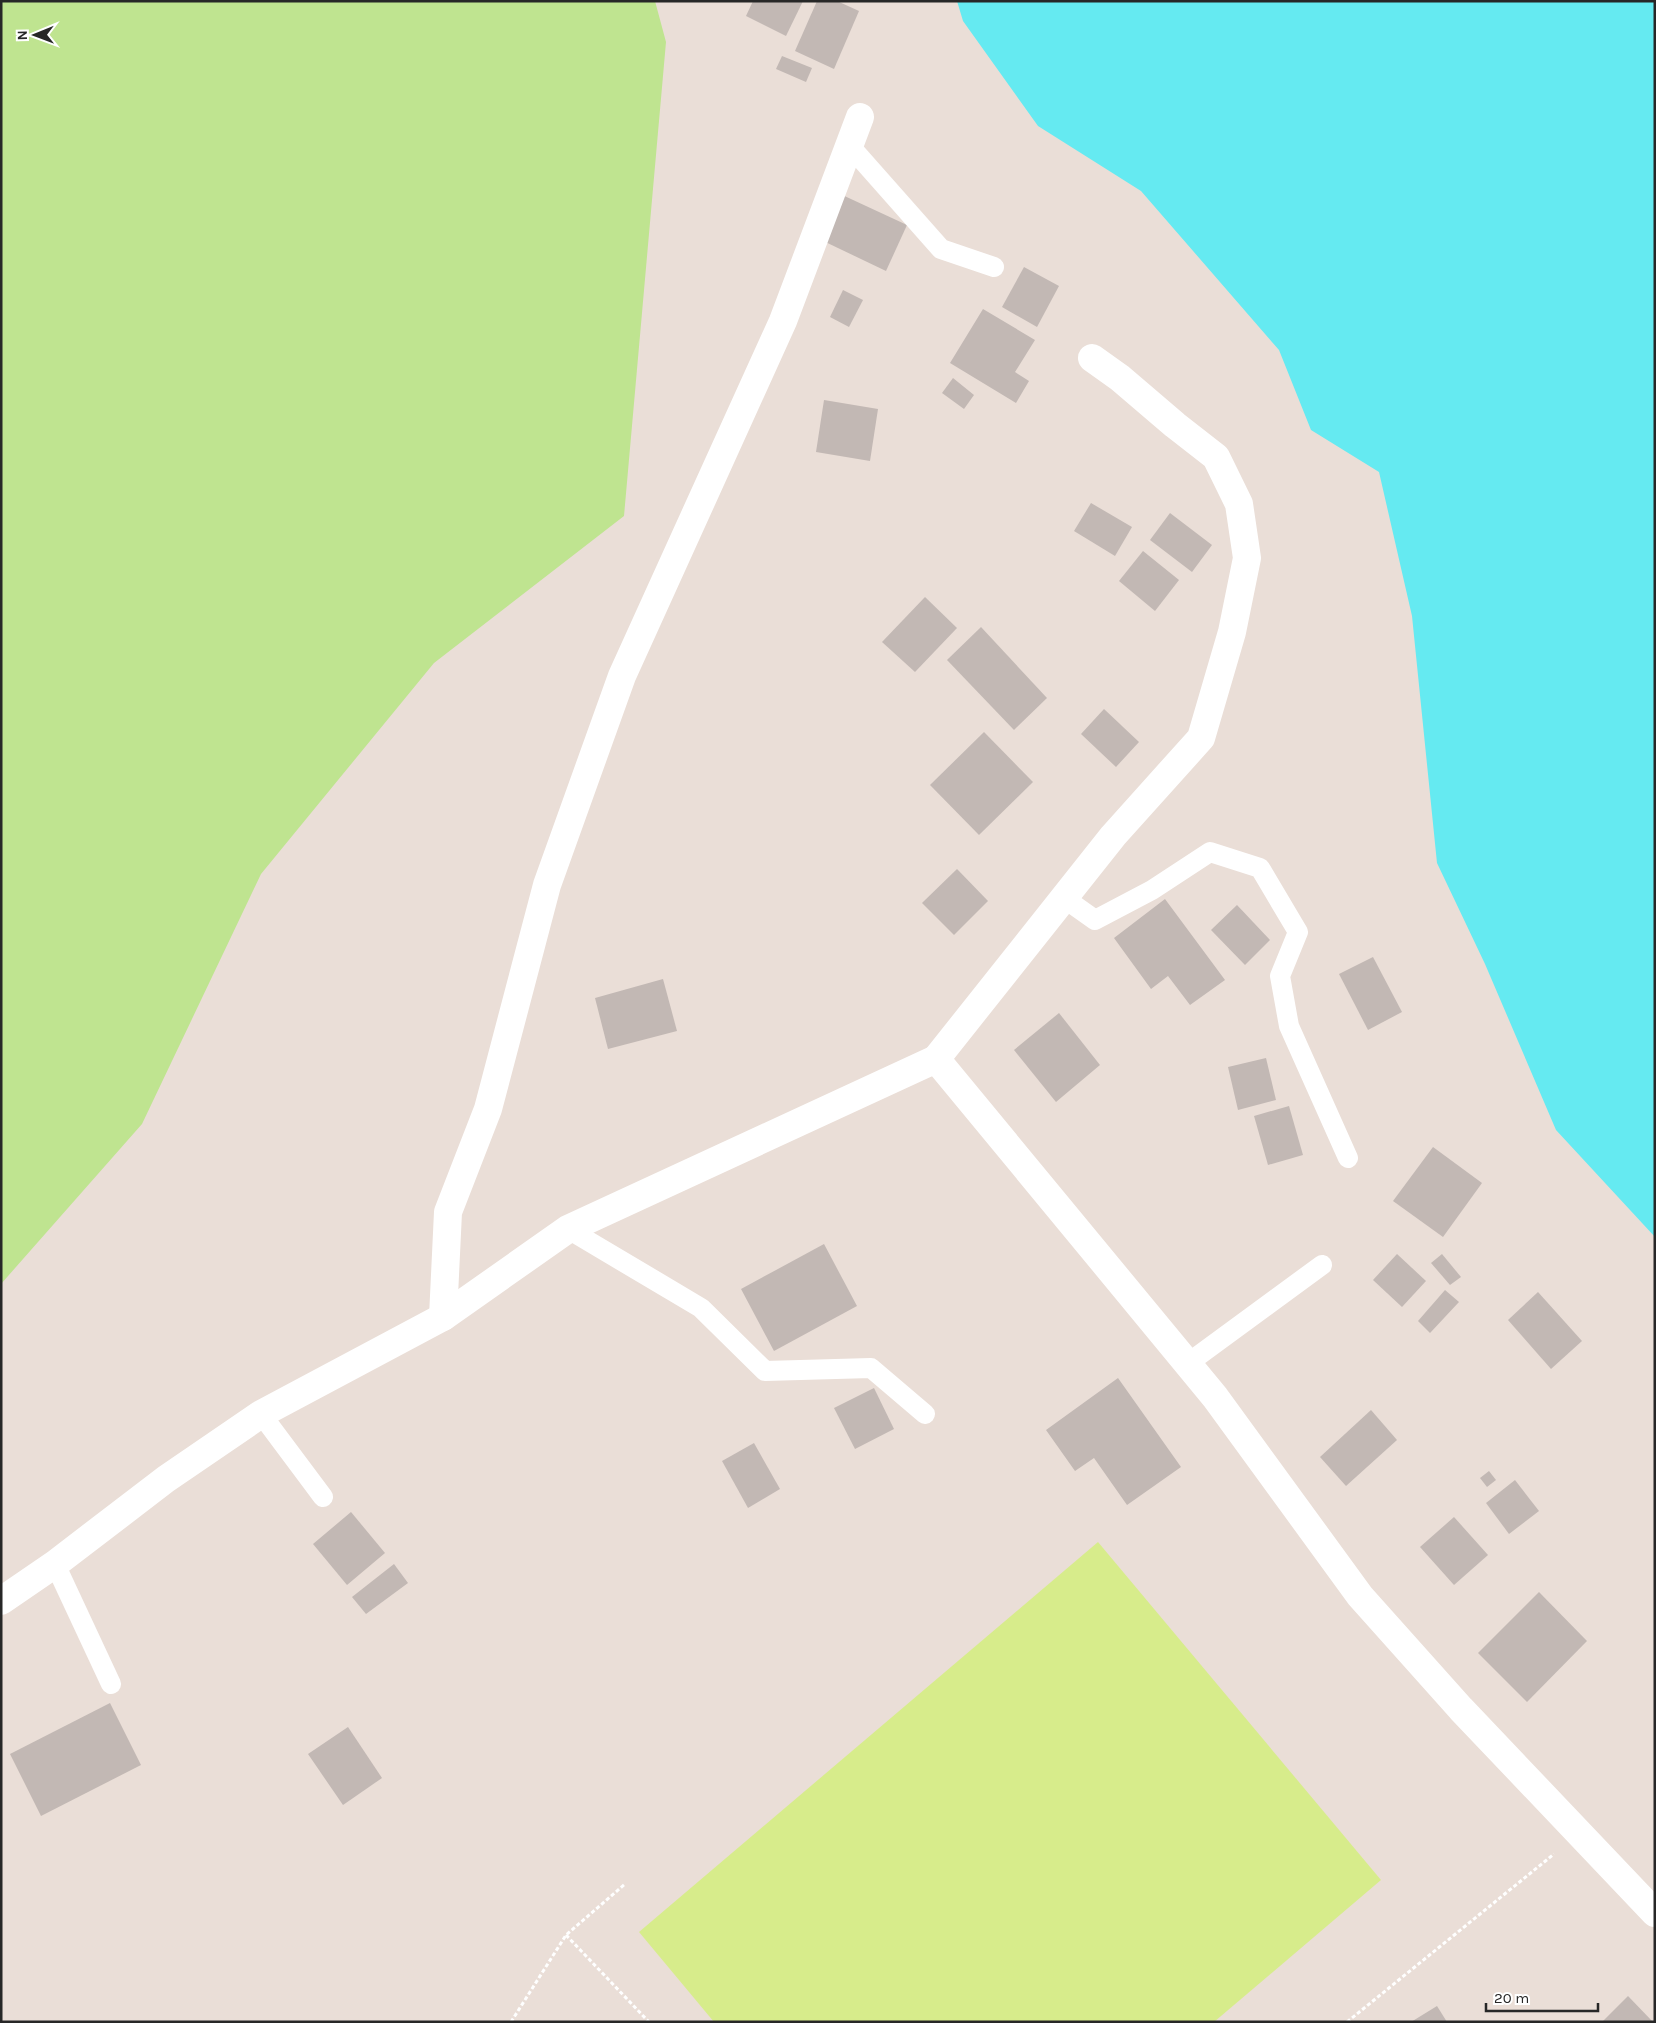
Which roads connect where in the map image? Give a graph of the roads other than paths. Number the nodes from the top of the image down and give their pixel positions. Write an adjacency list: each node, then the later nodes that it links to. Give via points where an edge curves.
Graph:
1 (860, 117): 2 (street)
2 (849, 145): 3 (lane, via 941,249); 10 (street, via 783,320 622,676 548,885 488,1109 448,1212)
3 (994, 267)
4 (1092, 358): 5 (street, via 1216,457 1239,504 1247,558 1232,632 1201,738 1113,836)
5 (1064, 898): 6 (street); 7 (lane, via 1095,920 1152,890 1210,852 1260,868 1298,932 1280,976 1289,1026)
6 (936, 1059): 8 (street); 11 (street)
7 (1348, 1158)
8 (568, 1229): 10 (street); 13 (lane, via 701,1308 765,1371 871,1368)
9 (1322, 1266): 11 (lane)
10 (443, 1317): 12 (street)
11 (1187, 1364): 18 (street, via 1215,1397 1360,1596 1461,1709)
12 (261, 1414): 14 (lane); 15 (street, via 166,1479)
13 (925, 1414)
14 (323, 1497)
15 (55, 1564): 16 (street); 17 (lane)
16 (1, 1601)
17 (111, 1684)
18 (1655, 1913)

